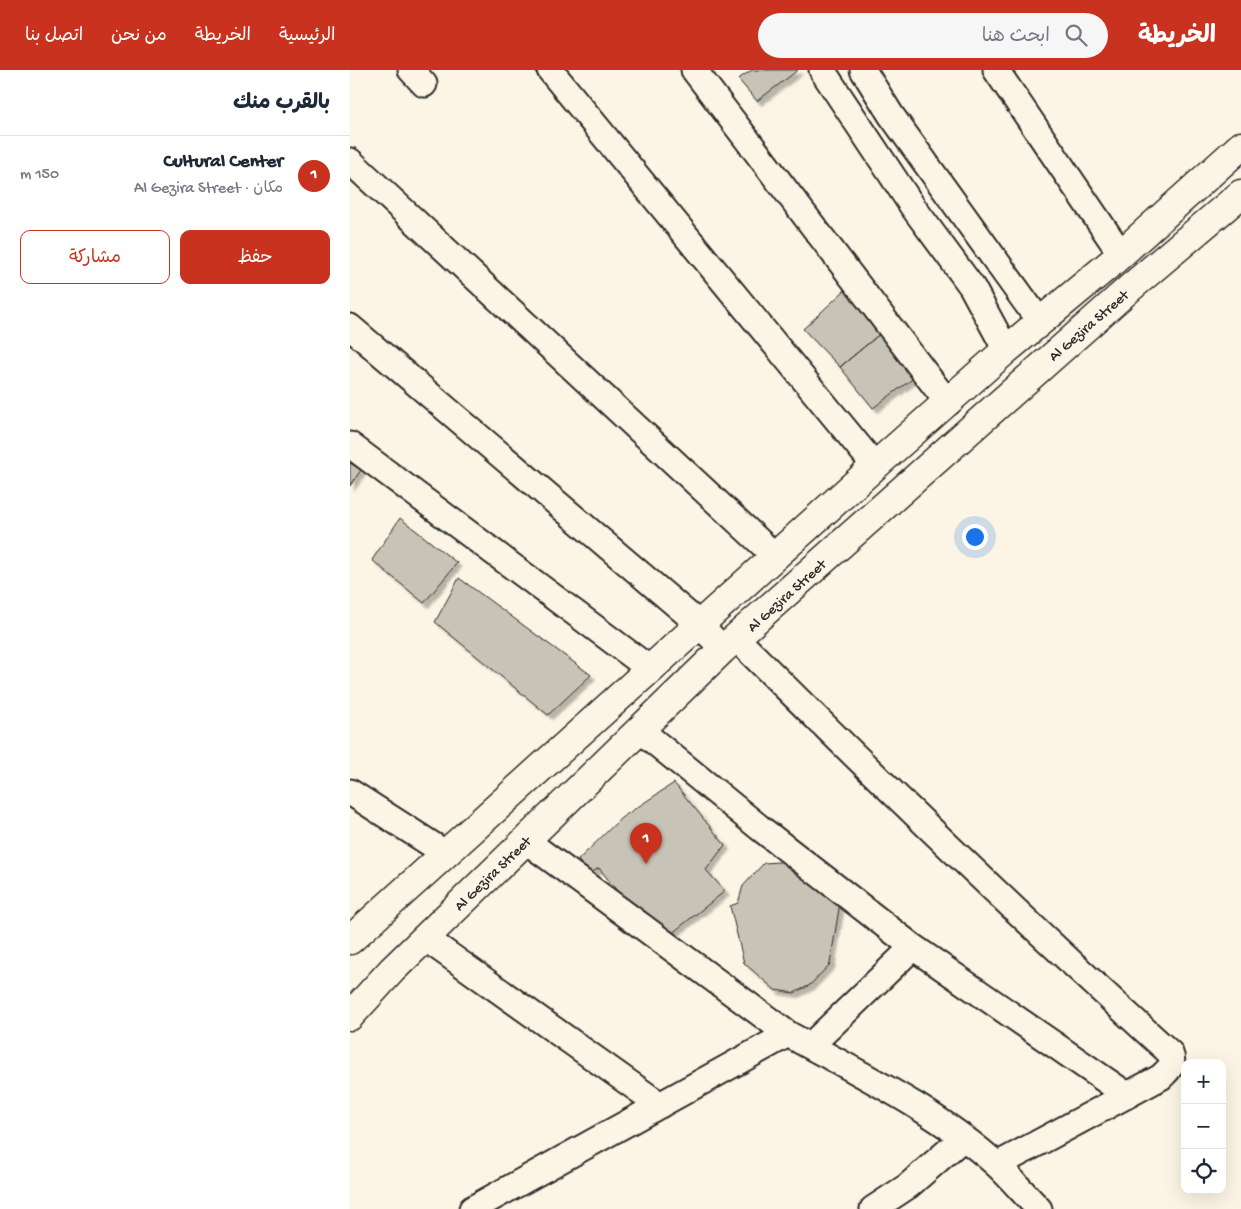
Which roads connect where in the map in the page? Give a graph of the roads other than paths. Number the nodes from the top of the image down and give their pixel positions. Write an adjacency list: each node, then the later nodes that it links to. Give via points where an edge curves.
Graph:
1 (550, 70): 17 (street)
2 (694, 70): 15 (street)
3 (822, 70): 14 (street, via 913,207 972,287)
4 (862, 70): 12 (street)
5 (996, 70): 9 (street)
6 (1241, 146): 9 (main road)
7 (350, 161): 18 (street)
8 (1241, 194): 10 (main road, Al Gezira Street)
9 (1123, 252): 10 (main road); 11 (main road); 12 (main road)
10 (1157, 265): 11 (main road, Al Gezira Street)
11 (1130, 288): 20 (main road, Al Gezira Street)
12 (1040, 322): 14 (main road)
13 (350, 327): 19 (street)
14 (1006, 350): 15 (main road)
15 (948, 403): 17 (main road)
16 (350, 445): 21 (street)
17 (875, 466): 18 (main road)
18 (775, 556): 19 (main road)
19 (699, 624): 20 (street); 21 (main road)
20 (730, 644): 22 (main road, Al Gezira Street); 32 (street, via 835,737 1041,936 1170,1053 1173,1059 1171,1067 1161,1077)
21 (650, 669): 25 (main road)
22 (640, 730): 24 (main road, Al Gezira Street); 28 (street)
23 (350, 792): 25 (street)
24 (526, 840): 26 (main road, Al Gezira Street); 30 (street)
25 (445, 853): 27 (main road)
26 (425, 938): 29 (main road, Al Gezira Street); 33 (street)
27 (350, 940)
28 (913, 947): 31 (street); 32 (street)
29 (350, 1016)
30 (788, 1034): 31 (street); 33 (street)
31 (810, 1046): 34 (street, via 893,1092)
32 (1127, 1095): 35 (street)
33 (660, 1105): 36 (street)
34 (963, 1138): 35 (street); 37 (street, via 908,1186)
35 (997, 1165): 38 (street)
36 (472, 1209)
37 (873, 1209)
38 (1039, 1209)

